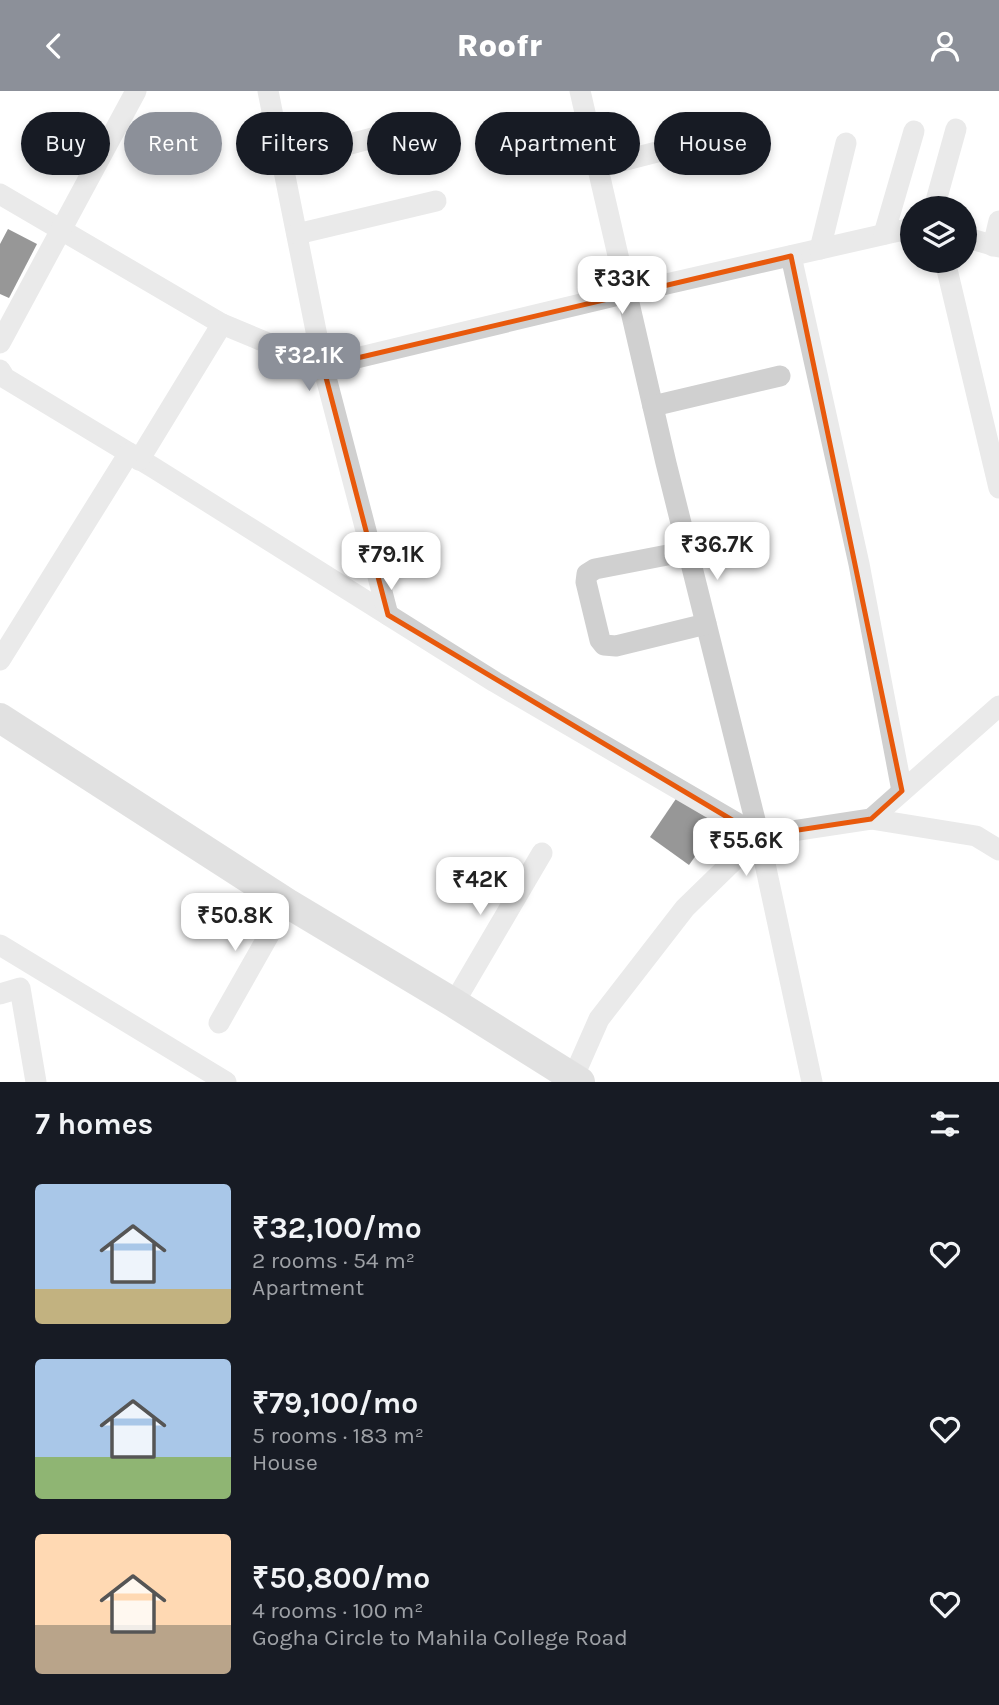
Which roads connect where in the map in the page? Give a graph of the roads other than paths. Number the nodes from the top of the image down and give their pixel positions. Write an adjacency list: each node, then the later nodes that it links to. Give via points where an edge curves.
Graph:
1 (268, 91): 4 (street)
2 (580, 91): 5 (street)
3 (129, 94): 15 (street)
4 (272, 112)
5 (585, 112)
6 (956, 129): 12 (street)
7 (914, 131): 18 (street)
8 (846, 143): 21 (street)
9 (285, 175): 17 (street)
10 (600, 175): 24 (street)
11 (0, 194): 15 (street)
12 (937, 196)
13 (436, 201): 17 (street)
14 (999, 221): 20 (street)
15 (61, 230): 25 (street); 26 (street)
16 (900, 231): 18 (street)
17 (297, 233): 27 (street)
18 (884, 235): 21 (street)
19 (977, 241): 20 (street)
20 (996, 246)
21 (820, 249): 22 (street)
22 (791, 255): 24 (street); 39 (street, via 859,564)
23 (948, 273): 32 (street)
24 (626, 293): 27 (street); 30 (street)
25 (222, 324): 27 (street); 31 (street)
26 (0, 343)
27 (323, 366): 34 (street)
28 (0, 370): 31 (street, via 5,378)
29 (780, 376): 30 (street)
30 (653, 406): 33 (street)
31 (134, 457): 34 (street); 36 (street)
32 (999, 488)
33 (688, 551): 35 (street); 35 (street, via 587,573 600,640 615,646)
34 (388, 615): 41 (street)
35 (706, 624): 41 (street)
36 (0, 660)
37 (999, 706): 39 (street)
38 (0, 717): 44 (main road)
39 (902, 792): 40 (street)
40 (870, 819): 41 (street); 42 (street, via 976,836)
41 (759, 836): 49 (street, via 685,908 599,1019); 52 (street)
42 (999, 850)
43 (542, 853): 47 (street)
44 (287, 903): 47 (main road); 48 (street)
45 (0, 945): 51 (street)
46 (0, 994): 50 (street, via 20,988)
47 (454, 1003): 49 (main road)
48 (219, 1023)
49 (568, 1081)
50 (36, 1082)
51 (226, 1082)
52 (812, 1082)

